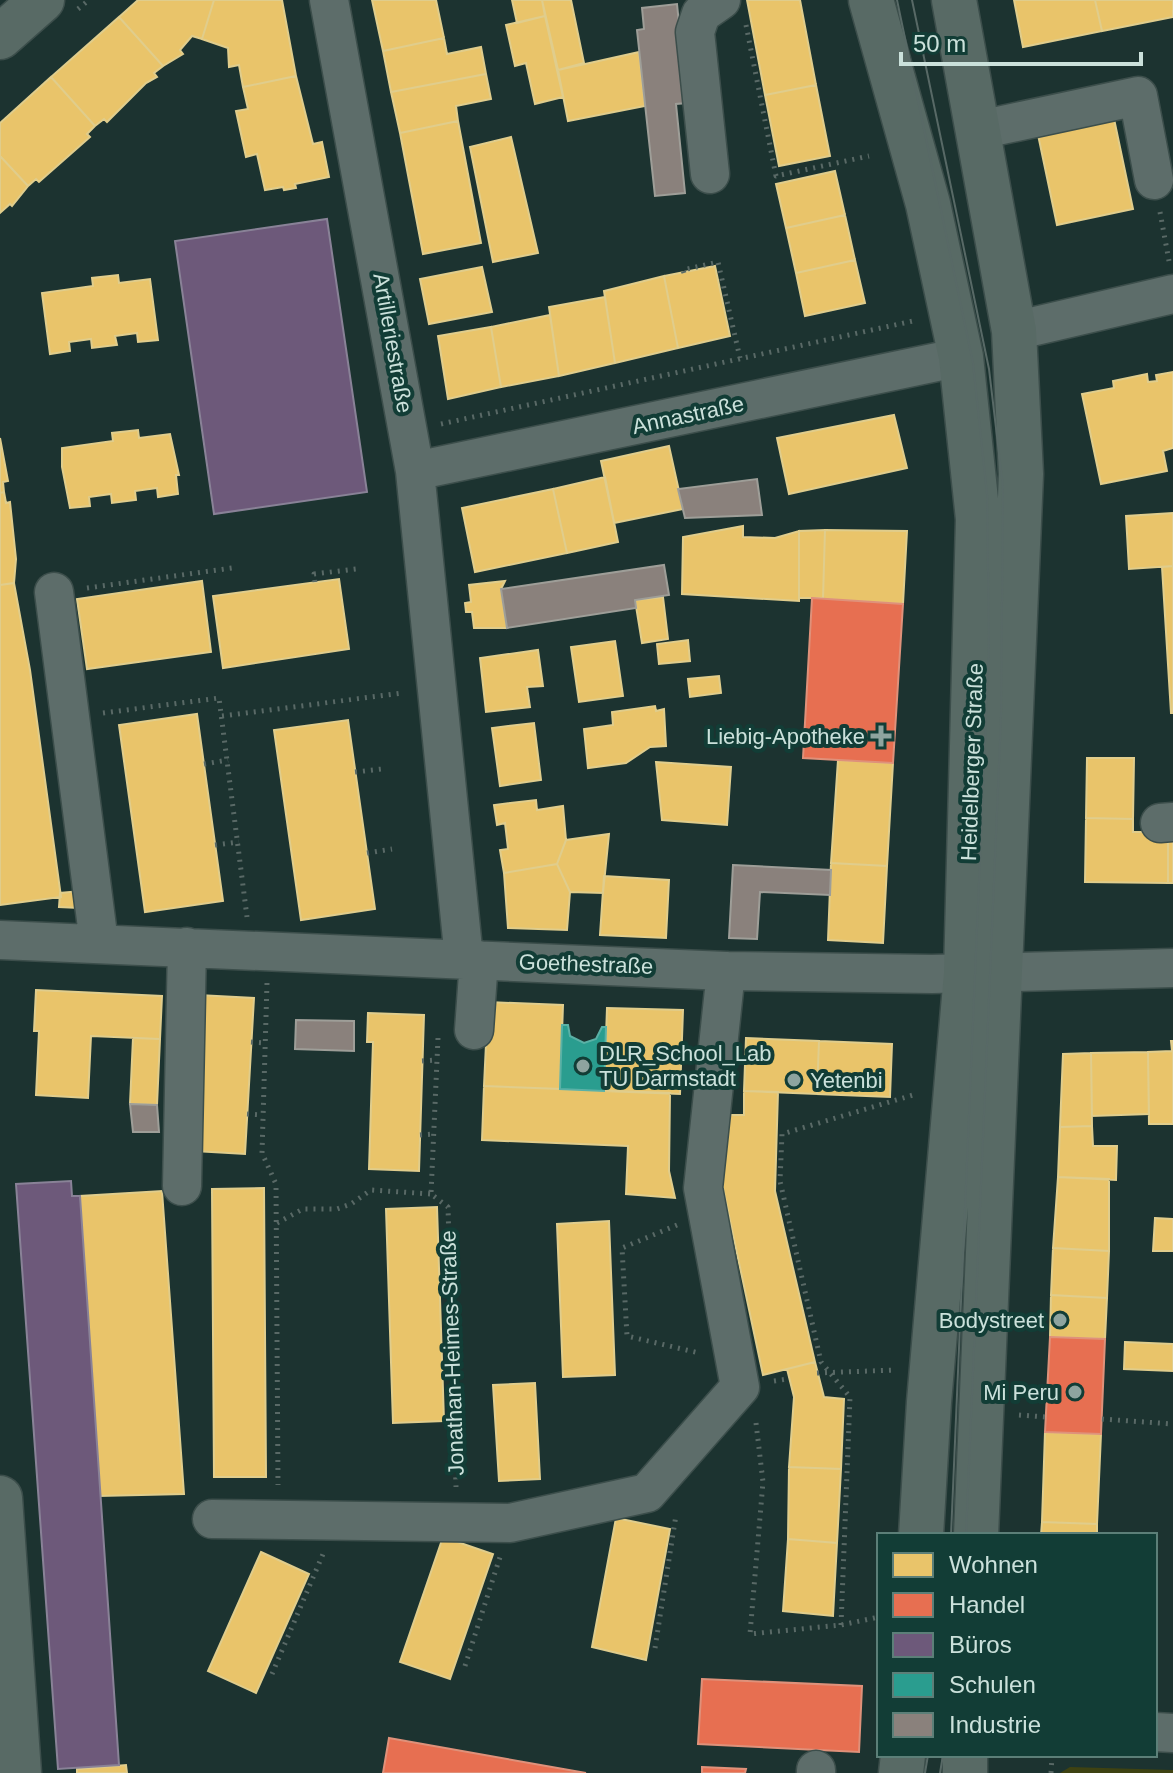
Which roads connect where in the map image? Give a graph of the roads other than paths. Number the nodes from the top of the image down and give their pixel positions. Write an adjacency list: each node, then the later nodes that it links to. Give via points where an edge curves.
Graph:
1 (42, 0): 6 (main road)
2 (329, 0): 13 (street, Artilleriestraße)
3 (871, 0): 12 (main road, Heidelberger Straße, via 928,204)
4 (954, 0): 7 (main road, Heidelberger Straße)
5 (733, 8): 8 (street, via 701,14 695,32)
6 (0, 37)
7 (979, 130): 9 (street, via 1138,96); 11 (main road, Heidelberger Straße)
8 (710, 174)
9 (1154, 180)
10 (1172, 282): 11 (street)
11 (1014, 331): 21 (main road, Heidelberger Straße, via 1021,474)
12 (961, 357): 13 (street, Annastraße); 21 (main road, Heidelberger Straße, via 978,519)
13 (415, 471): 18 (street, Artilleriestraße)
14 (54, 592): 16 (street)
15 (0, 940): 16 (street, Goethestraße)
16 (99, 943): 17 (street, Goethestraße)
17 (187, 947): 18 (street, Goethestraße); 23 (street)
18 (471, 960): 20 (street, Goethestraße); 22 (street, Artilleriestraße)
19 (1173, 968): 21 (street, Goethestraße)
20 (726, 971): 21 (street, Goethestraße); 25 (street, via 703,1188 738,1375 647,1493 510,1523)
21 (984, 973): 26 (main road, Heidelberger Straße, via 929,1402); 27 (main road, Heidelberger Straße)
22 (457, 1029)
23 (182, 1186)
24 (0, 1498): 28 (main road)
25 (212, 1519)
26 (921, 1533)
27 (976, 1533)
28 (19, 1773)

